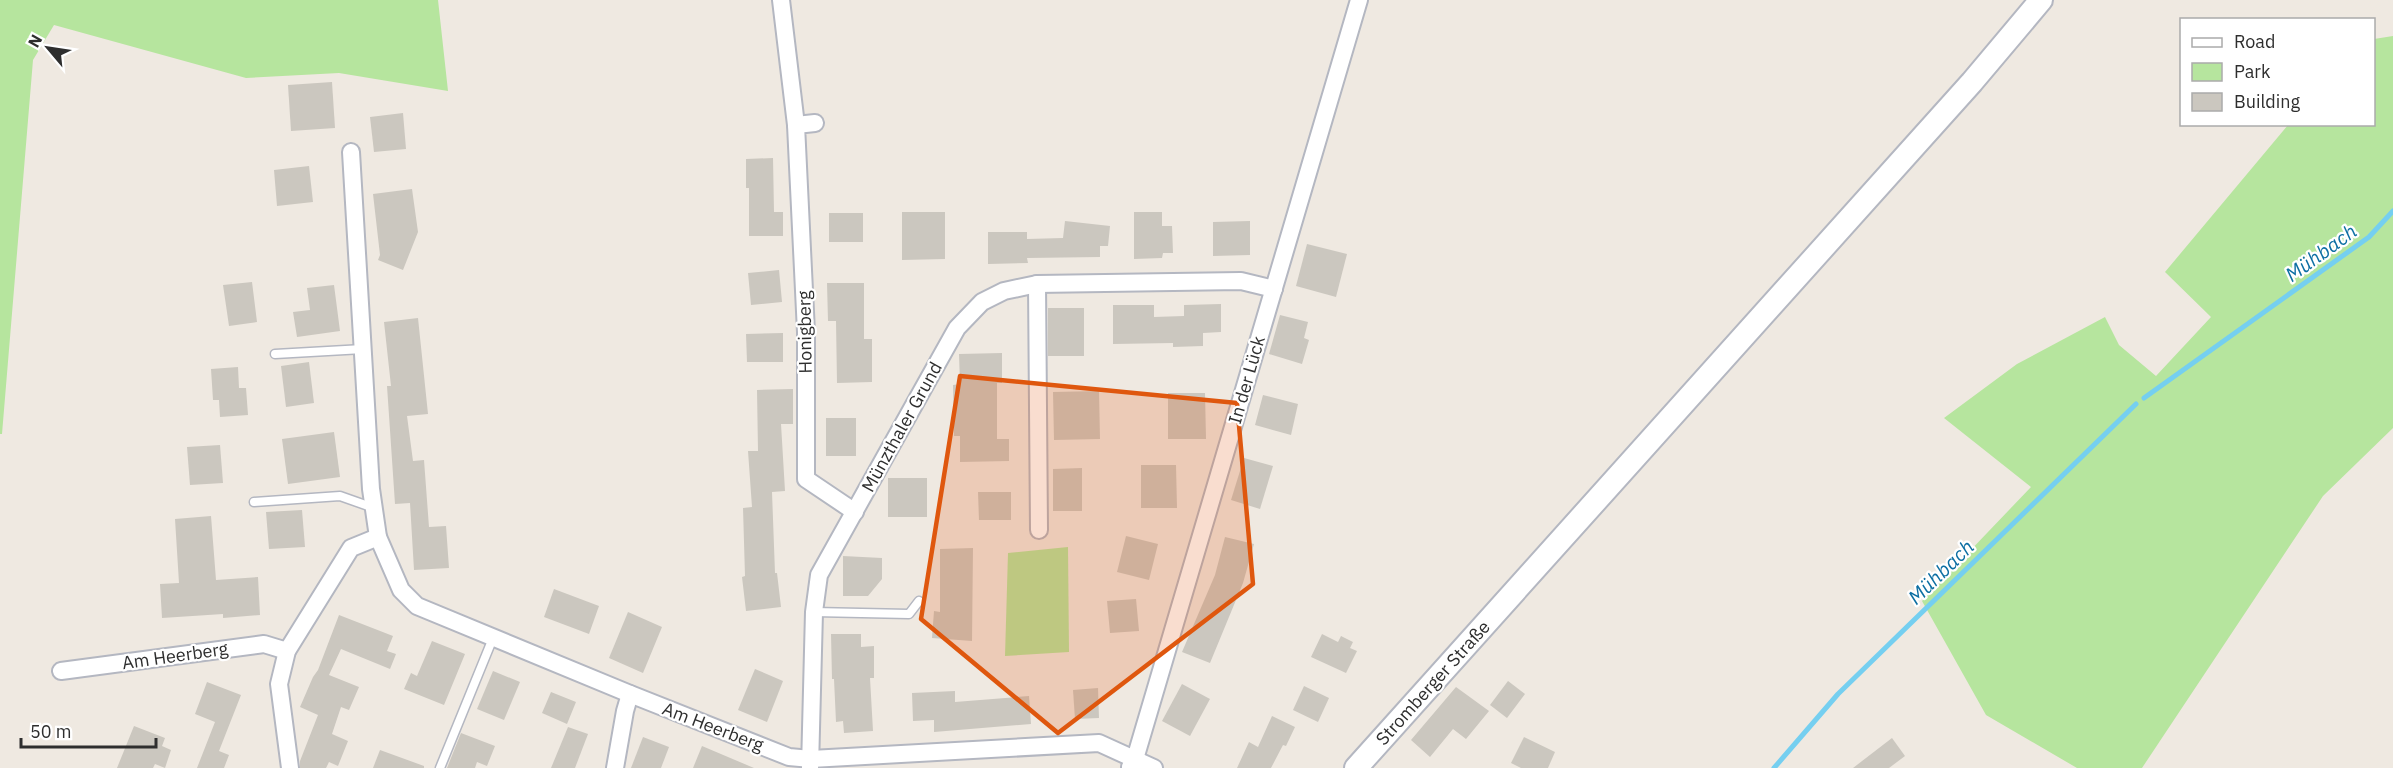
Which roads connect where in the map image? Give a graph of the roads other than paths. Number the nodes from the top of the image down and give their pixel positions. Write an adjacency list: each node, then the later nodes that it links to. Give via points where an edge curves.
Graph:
1 (781, 0): 5 (street, Honigberg)
2 (1359, 0): 8 (street, In der Lück)
3 (2041, 0): 28 (main road, Stromberger Straße, via 1956,100)
4 (815, 123): 5 (street)
5 (796, 125): 13 (street, Honigberg, via 806,332 806,479)
6 (351, 152): 9 (street, Am Heerberg)
7 (1037, 284): 8 (street, Münzthaler Grund, via 1241,281); 13 (street, Münzthaler Grund, via 1004,291 982,302 957,328); 14 (street)
8 (1274, 289): 23 (street, In der Lück)
9 (363, 349): 10 (lane); 12 (street, Am Heerberg)
10 (275, 354)
11 (254, 502): 12 (lane, via 340,496)
12 (374, 508): 15 (street, Am Heerberg)
13 (855, 512): 17 (street, Münzthaler Grund, via 819,575)
14 (1039, 530)
15 (378, 537): 18 (street, Am Heerberg, via 401,590 417,606); 19 (street, via 351,548)
16 (919, 601): 17 (lane, via 909,614)
17 (814, 612): 22 (street, Münzthaler Grund)
18 (493, 638): 21 (street, Am Heerberg); 25 (lane)
19 (287, 651): 20 (street, Am Heerberg, via 264,644); 24 (street, via 279,684)
20 (61, 671)
21 (630, 694): 22 (street, Am Heerberg); 26 (street)
22 (810, 763): 23 (street, Am Heerberg, via 1099,744)
23 (1132, 763): 27 (street, Am Heerberg)
24 (290, 768)
25 (440, 768)
26 (615, 768)
27 (1154, 768)
28 (1356, 768)

